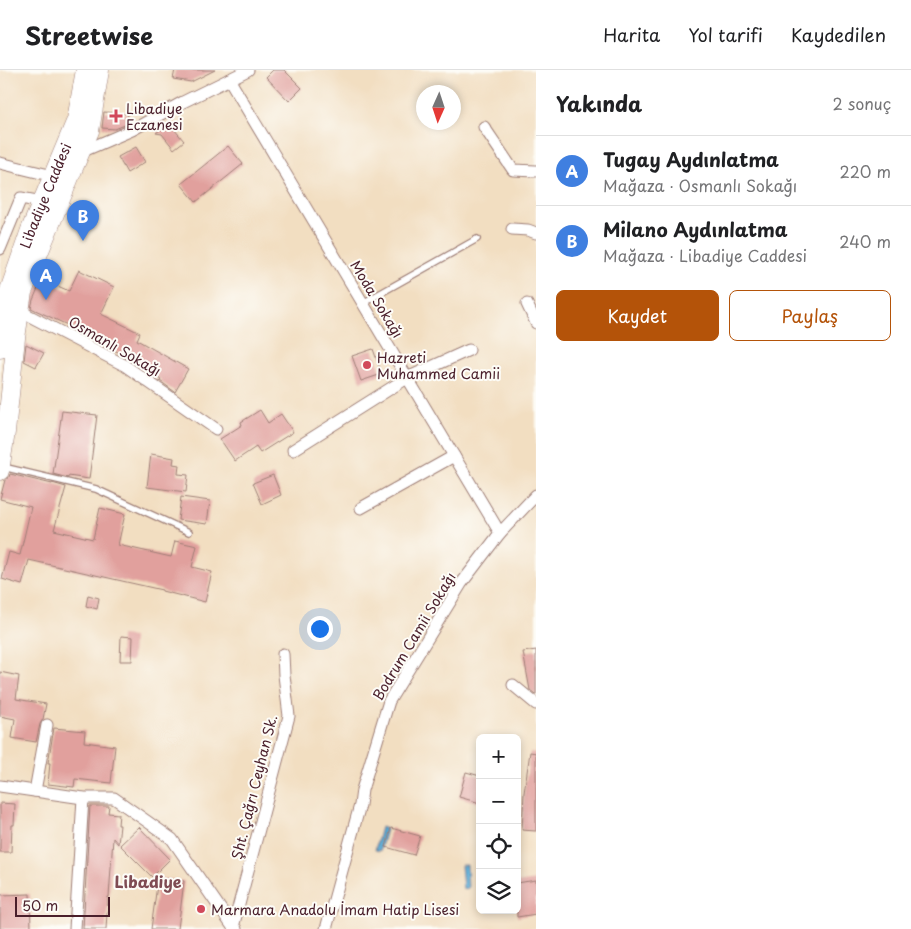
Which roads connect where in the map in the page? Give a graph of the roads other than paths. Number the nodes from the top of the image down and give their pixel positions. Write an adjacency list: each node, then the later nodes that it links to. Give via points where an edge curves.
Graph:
1 (85, 70): 9 (main road, Libadiye Caddesi)
2 (100, 70): 6 (main road, Libadiye Caddesi, via 90,132)
3 (248, 70): 4 (street)
4 (229, 75): 6 (street, via 132,130); 16 (street, Moda Sokağı)
5 (484, 127): 8 (street, via 513,170)
6 (81, 152): 9 (main road, Libadiye Caddesi)
7 (0, 162): 9 (street)
8 (536, 171)
9 (60, 181): 10 (main road, Libadiye Caddesi); 18 (main road, Libadiye Caddesi)
10 (42, 202): 14 (street, via 21,198); 15 (main road, Libadiye Caddesi)
11 (512, 229): 12 (street)
12 (536, 233)
13 (477, 239): 16 (lane)
14 (0, 249)
15 (2, 298): 20 (main road, Libadiye Caddesi)
16 (363, 303): 22 (street, Moda Sokağı)
17 (527, 304): 19 (street)
18 (20, 311): 23 (street, Osmanlı Sokağı, via 124,366); 26 (main road, Libadiye Caddesi)
19 (536, 323)
20 (0, 341)
21 (469, 350): 22 (street)
22 (407, 378): 24 (street); 25 (street, Moda Sokağı)
23 (216, 429)
24 (294, 450)
25 (454, 456): 28 (street); 30 (street, Moda Sokağı)
26 (0, 469): 29 (lane, via 96,489)
27 (536, 495): 30 (street, Bodrum Camii Sokağı)
28 (361, 508)
29 (189, 532)
30 (500, 533): 40 (street, Bodrum Camii Sokağı, via 461,584 389,701)
31 (284, 654): 38 (street, Şht. Çağrı Ceyhan Sk., via 289,716)
32 (513, 685): 33 (street)
33 (536, 704)
34 (47, 725): 36 (street)
35 (0, 786): 36 (street)
36 (34, 791): 37 (street)
37 (84, 798): 38 (street, via 114,798 172,839); 39 (street)
38 (235, 928)
39 (75, 929)
40 (326, 929)

